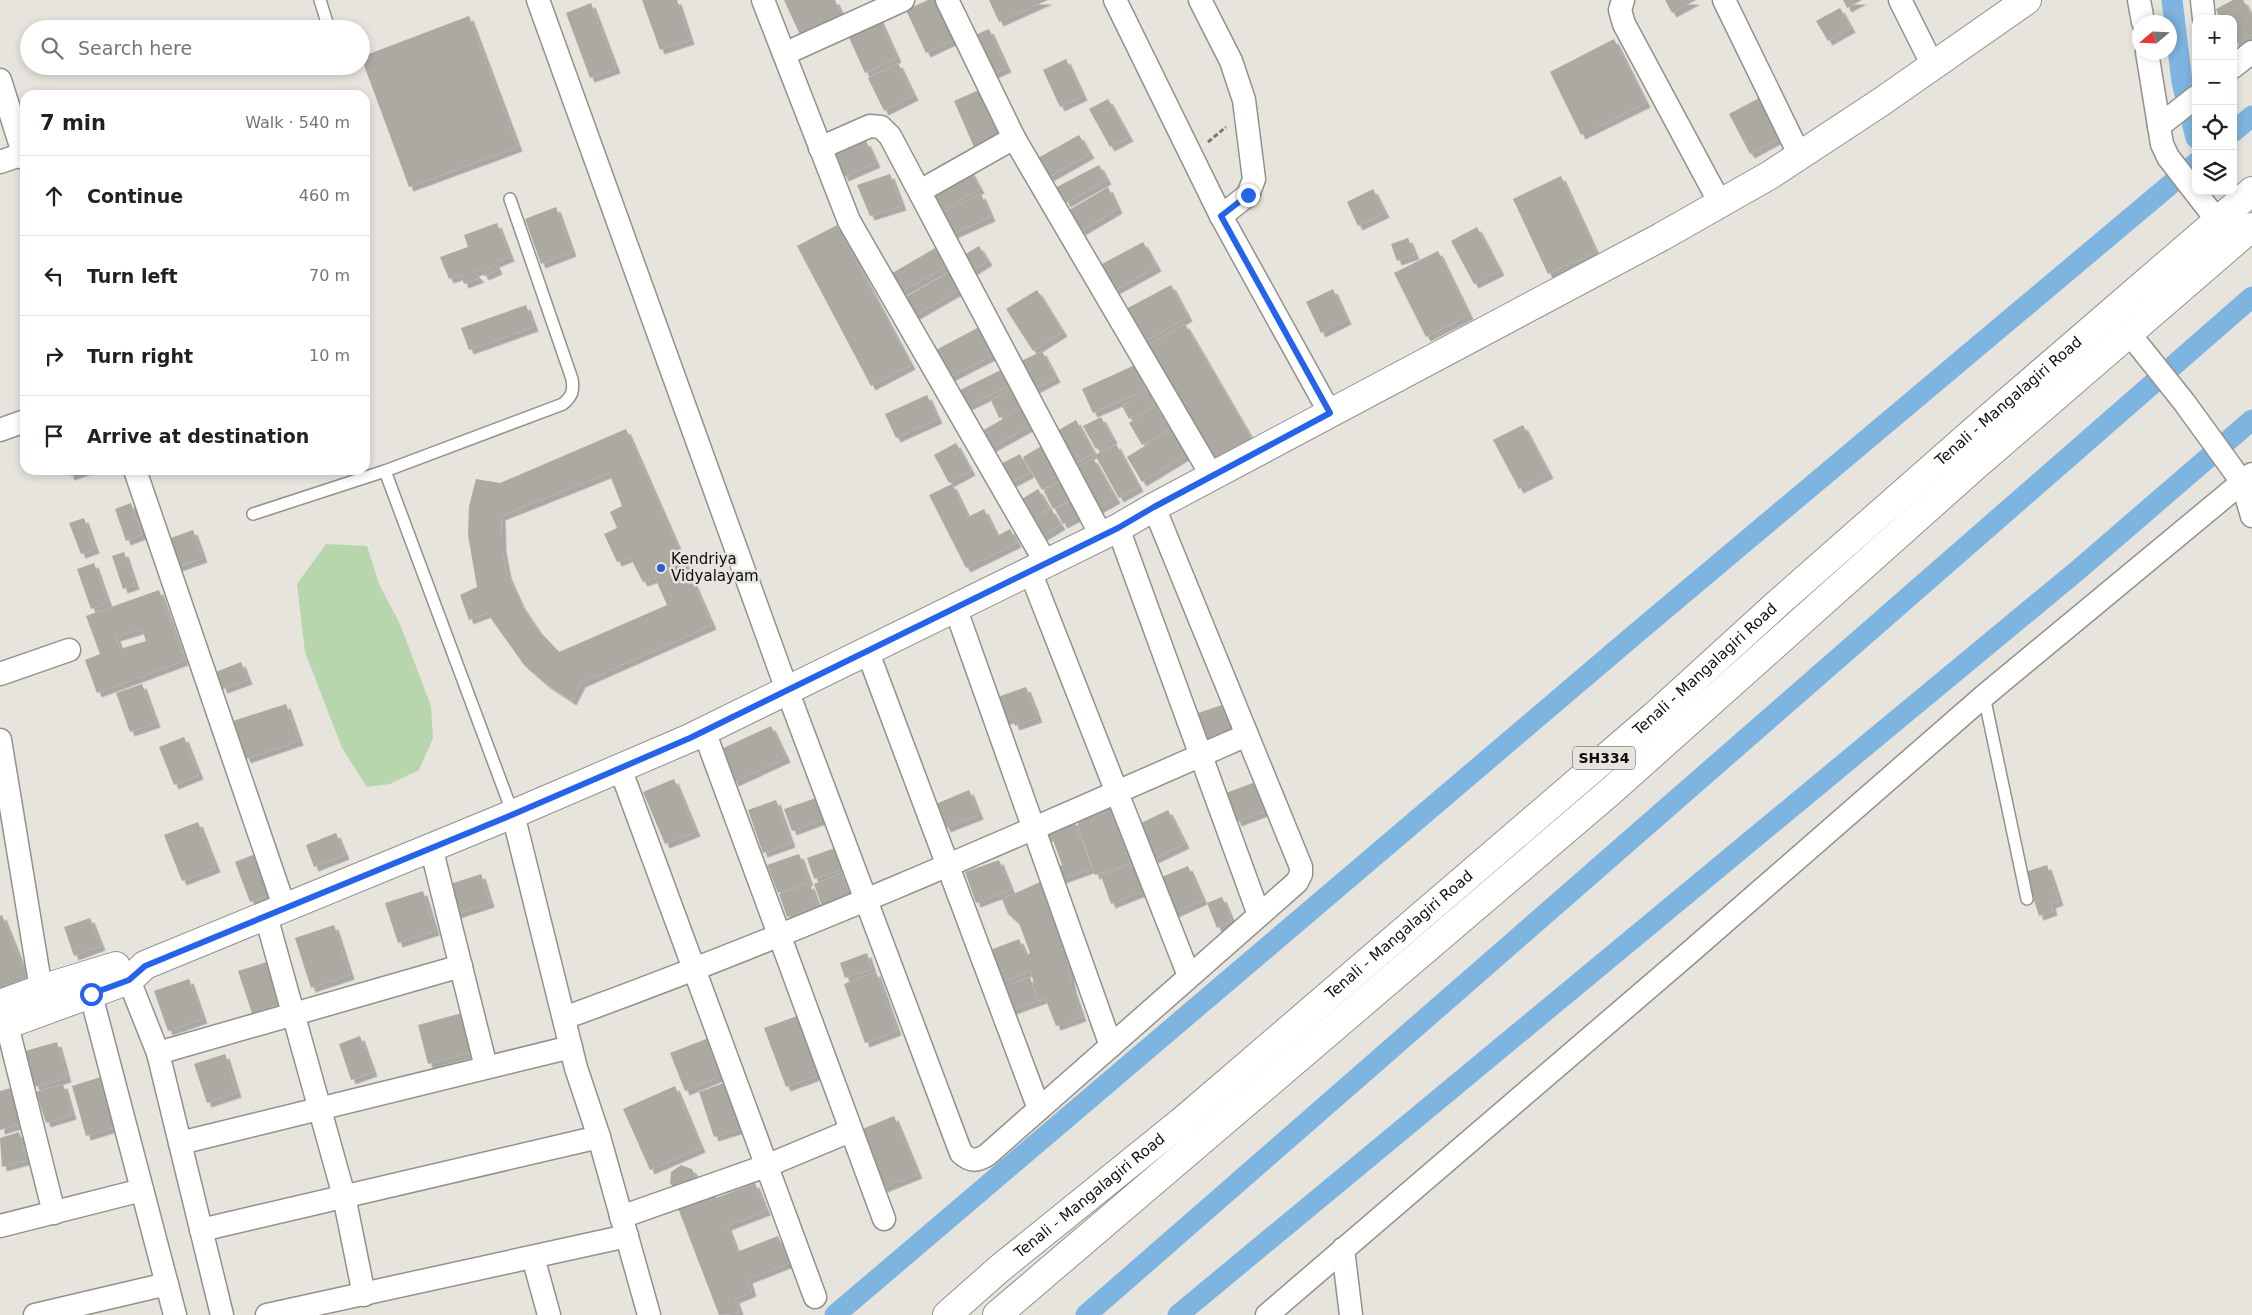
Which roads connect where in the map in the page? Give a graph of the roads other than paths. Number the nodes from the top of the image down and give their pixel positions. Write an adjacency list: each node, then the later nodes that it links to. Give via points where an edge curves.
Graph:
1 (320, 0): 16 (lane)
2 (538, 0): 53 (street)
3 (763, 0): 18 (street)
4 (903, 0): 18 (street)
5 (947, 0): 25 (street)
6 (1115, 0): 34 (street)
7 (1200, 0): 34 (street, via 1231,62 1247,111 1254,179 1248,195)
8 (1623, 0): 32 (street, via 1620,10 1624,24)
9 (1724, 0): 27 (street)
10 (1900, 0): 21 (street)
11 (2026, 0): 21 (main road)
12 (2139, 0): 14 (street)
13 (2202, 0): 15 (street)
14 (2142, 15)
15 (2204, 15)
16 (326, 20)
17 (2252, 52): 20 (street)
18 (784, 54): 26 (street)
19 (2149, 60): 24 (street)
20 (2237, 64)
21 (1932, 66): 27 (main road)
22 (0, 80): 28 (street)
23 (2192, 100): 24 (street)
24 (2160, 126): 33 (street, via 2162,144 2168,157)
25 (1014, 138): 29 (street); 43 (street)
26 (820, 148): 29 (street, via 870,126 881,128 890,136); 48 (street, via 849,221)
27 (1800, 156): 32 (main road)
28 (14, 158)
29 (920, 191): 47 (street)
30 (2252, 191): 33 (main road, Tenali - Mangalagiri Road / SH334)
31 (510, 199): 40 (lane, via 574,390 563,404)
32 (1720, 204): 37 (main road)
33 (2211, 212): 35 (street); 108 (main road, Tenali - Mangalagiri Road / SH334, via 1984,422 1653,716 1181,1122)
34 (1221, 216): 37 (street)
35 (2243, 235): 36 (main road, SH334)
36 (2136, 342): 42 (street); 109 (main road, SH334, via 1862,566 1611,791)
37 (1330, 413): 43 (main road)
38 (20, 423): 39 (street)
39 (0, 430)
40 (385, 471): 45 (lane); 61 (lane)
41 (137, 475): 67 (street)
42 (2242, 475): 46 (street); 54 (street)
43 (1212, 476): 44 (main road)
44 (1154, 507): 47 (main road); 56 (street)
45 (254, 514)
46 (2252, 516)
47 (1109, 532): 48 (main road); 58 (street)
48 (1038, 567): 49 (main road); 60 (street)
49 (955, 607): 51 (main road); 62 (street)
50 (69, 650): 52 (street)
51 (867, 650): 53 (main road); 64 (street)
52 (0, 674)
53 (787, 690): 55 (main road); 65 (street)
54 (1984, 696): 66 (lane); 96 (street)
55 (704, 731): 59 (main road); 69 (street)
56 (1247, 735): 58 (street); 68 (street, via 1301,866 1297,882)
57 (0, 740): 74 (street)
58 (1200, 756): 60 (street); 68 (street)
59 (620, 768): 61 (main road); 71 (street)
60 (1117, 792): 62 (street); 73 (street)
61 (514, 814): 63 (main road); 77 (street)
62 (1033, 828): 64 (street); 79 (street)
63 (431, 847): 67 (main road); 70 (street)
64 (947, 864): 65 (street); 84 (street)
65 (864, 899): 69 (street); 84 (street, via 960,1153 969,1160 978,1161)
66 (2027, 900)
67 (275, 912): 72 (main road); 76 (street)
68 (1259, 915): 73 (street)
69 (780, 935): 71 (street); 85 (street)
70 (460, 966): 76 (street); 82 (street)
71 (695, 970): 77 (street); 88 (street)
72 (137, 973): 74 (main road, via 124,964); 75 (main road); 81 (street)
73 (1189, 976): 79 (street)
74 (40, 989): 78 (main road)
75 (91, 994): 78 (main road); 89 (street)
76 (293, 1014): 81 (street); 83 (street)
77 (564, 1018): 80 (street)
78 (2, 1019): 91 (street)
79 (1111, 1046): 84 (street)
80 (571, 1047): 82 (street); 86 (street)
81 (158, 1053): 87 (street)
82 (486, 1067): 83 (street)
83 (319, 1108): 87 (street); 90 (street)
84 (1039, 1109)
85 (850, 1131): 88 (street); 92 (street)
86 (599, 1137): 90 (street); 94 (street)
87 (180, 1144): 95 (street)
88 (766, 1166): 94 (street); 100 (street)
89 (142, 1190): 91 (street); 98 (street)
90 (344, 1196): 95 (street); 99 (street)
91 (54, 1212): 93 (street)
92 (884, 1219)
93 (0, 1226)
94 (624, 1226): 97 (street); 107 (street)
95 (201, 1230): 104 (street)
96 (1344, 1249): 110 (street); 111 (street)
97 (533, 1257): 99 (street); 106 (street)
98 (167, 1284): 102 (street); 103 (street)
99 (364, 1295): 101 (street)
100 (815, 1297)
101 (317, 1310): 105 (street)
102 (35, 1315)
103 (175, 1315)
104 (222, 1315)
105 (267, 1315)
106 (549, 1315)
107 (649, 1315)
108 (947, 1315)
109 (997, 1315)
110 (1267, 1315)
111 (1351, 1315)

